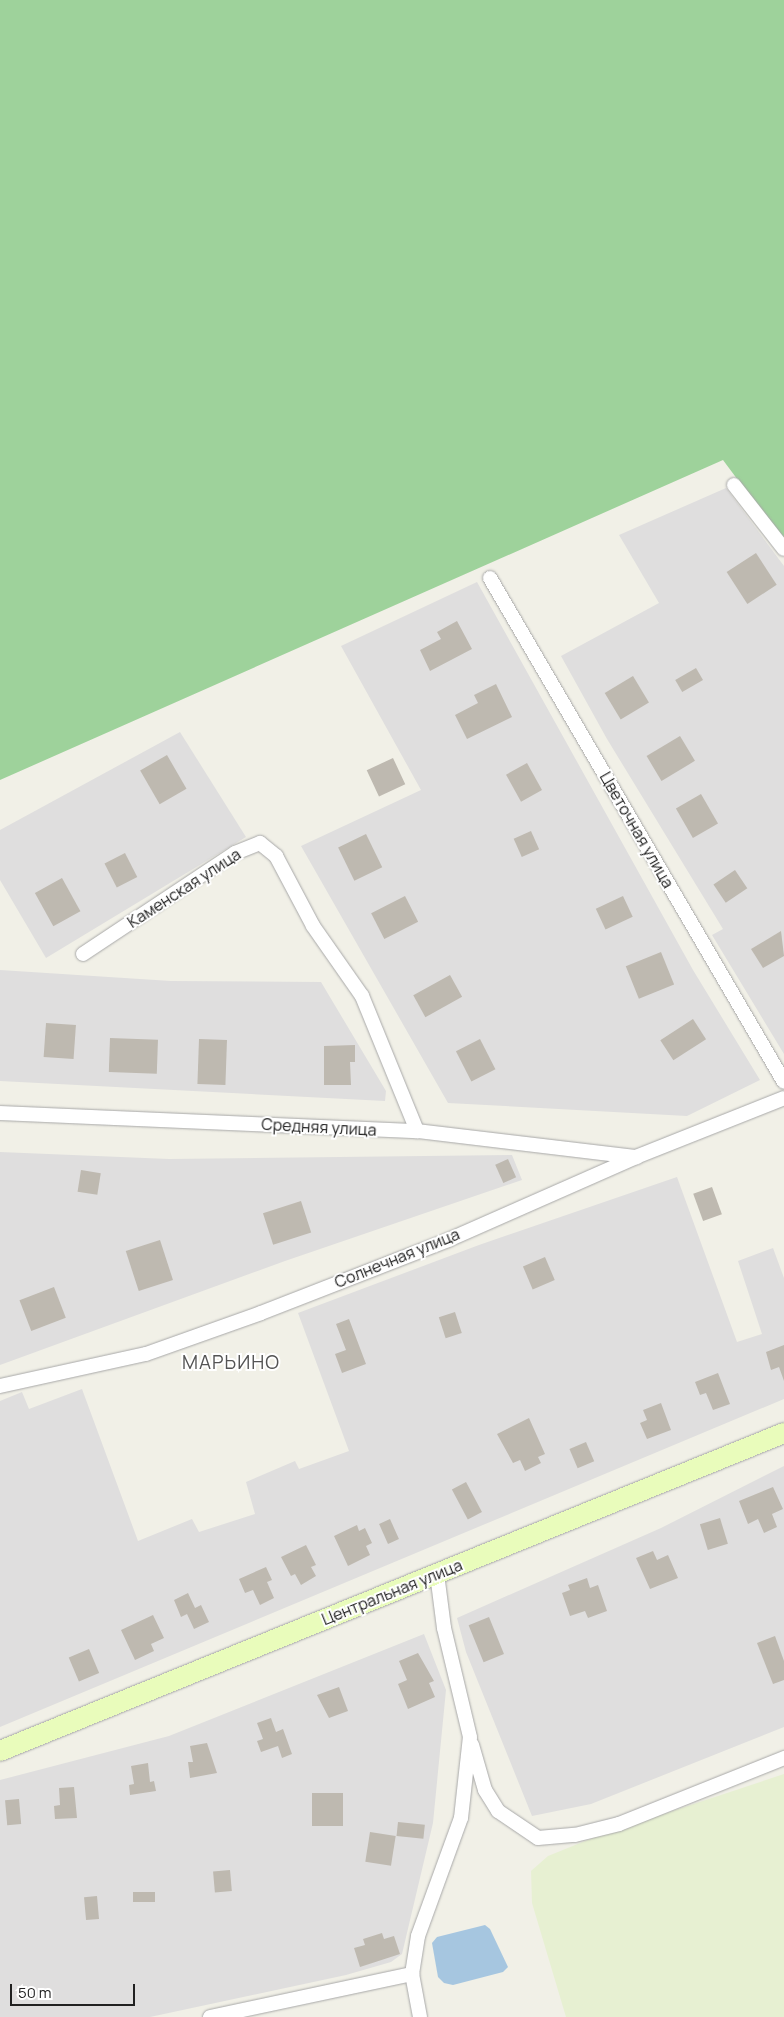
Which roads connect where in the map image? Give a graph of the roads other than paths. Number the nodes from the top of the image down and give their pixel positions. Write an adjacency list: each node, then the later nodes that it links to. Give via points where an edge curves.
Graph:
1 (734, 485): 2 (street)
2 (784, 549)
3 (490, 578): 5 (street, Цветочная улица)
4 (83, 954): 8 (street, Каменская улица, via 235,853 260,843 276,856 313,926 362,996)
5 (784, 1082)
6 (784, 1098): 9 (street, Солнечная улица)
7 (0, 1112): 8 (street, Средняя улица)
8 (417, 1131): 9 (street, Средняя улица)
9 (636, 1157): 10 (street, Солнечная улица, via 448,1240 261,1313 146,1354)
10 (0, 1386)
11 (784, 1433): 12 (main road, Центральная улица)
12 (437, 1574): 13 (street, via 444,1628); 14 (main road, Центральная улица)
13 (470, 1737): 15 (street, via 485,1790 498,1811 538,1838 575,1835 619,1824); 16 (street, via 461,1818 418,1936)
14 (0, 1751)
15 (784, 1758)
16 (412, 1974): 17 (street); 18 (street)
17 (210, 2017)
18 (420, 2017)

